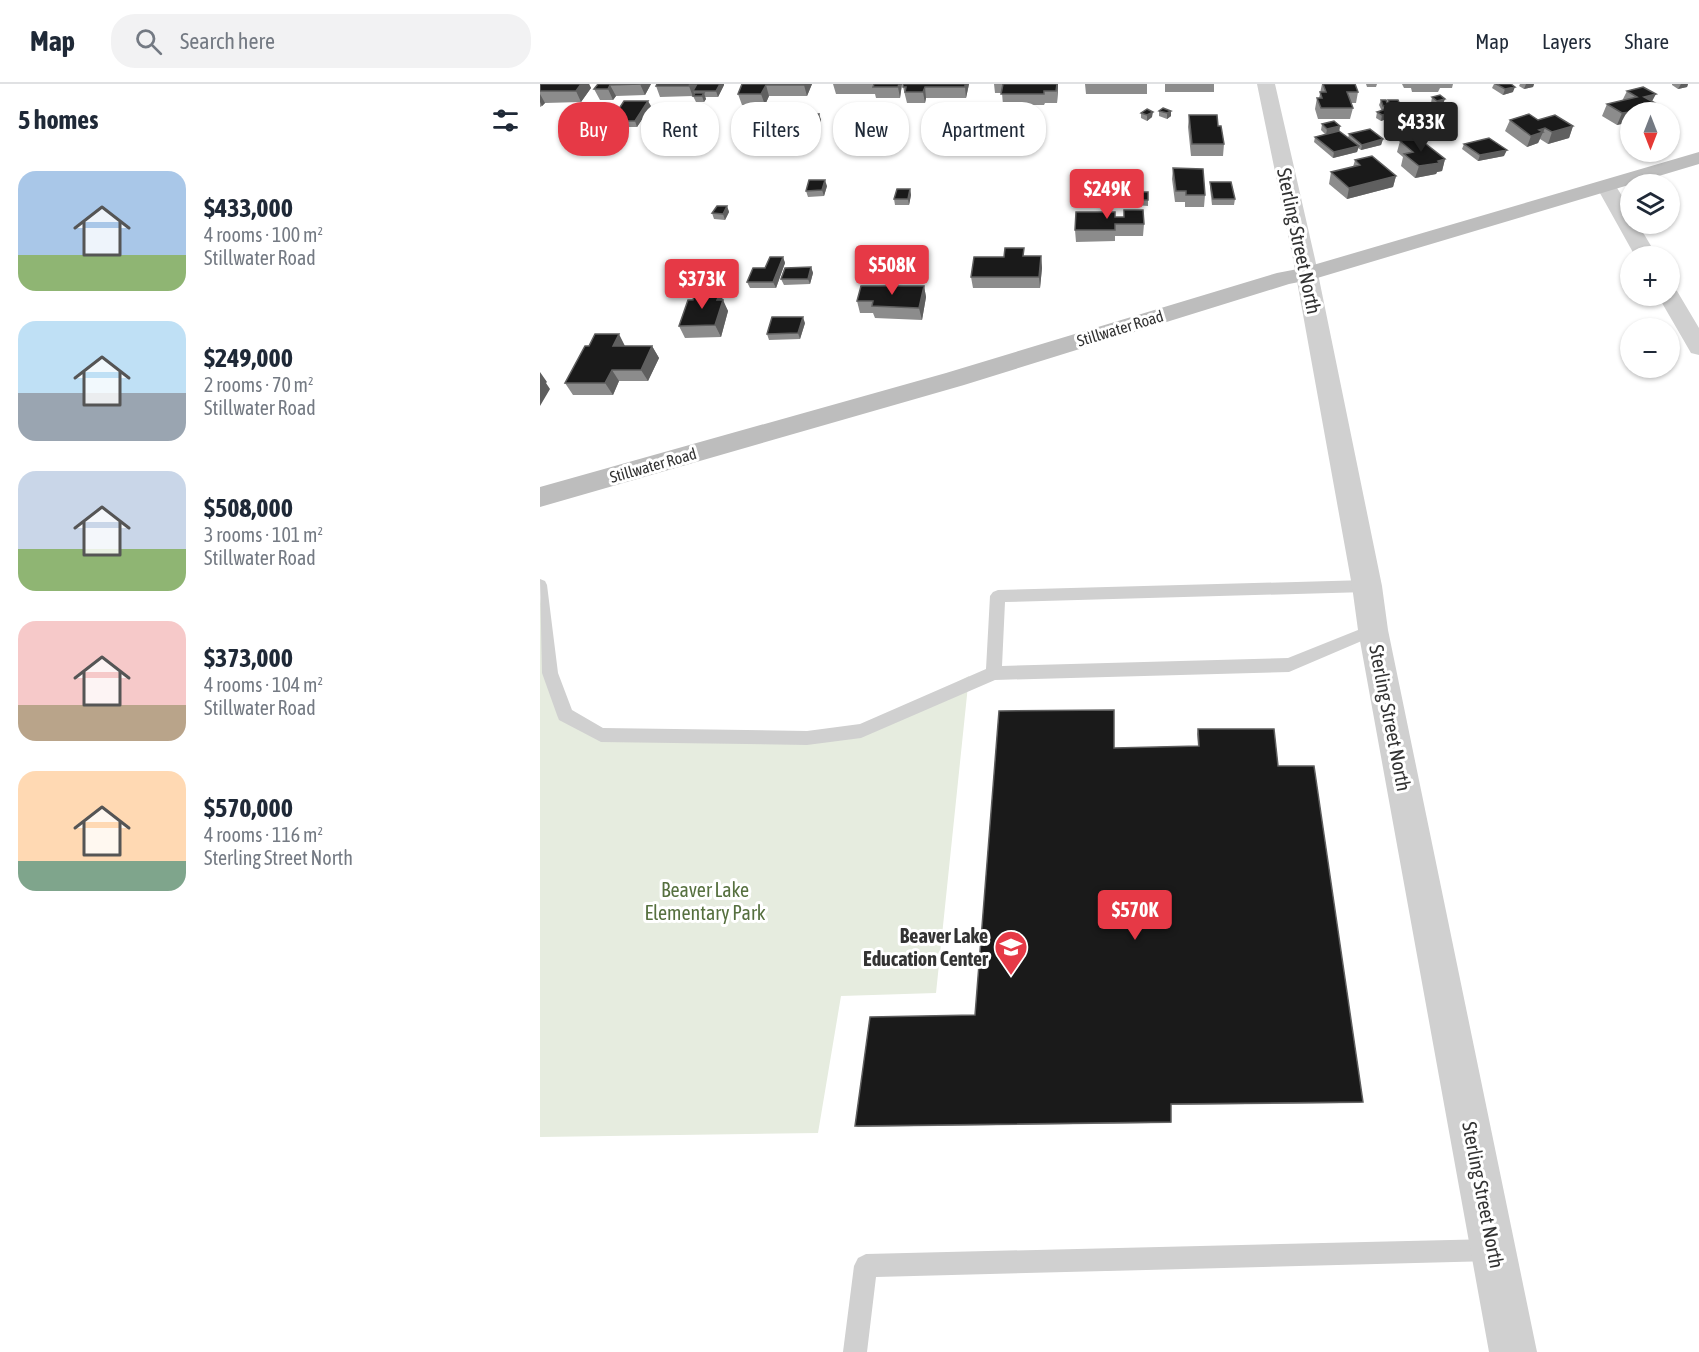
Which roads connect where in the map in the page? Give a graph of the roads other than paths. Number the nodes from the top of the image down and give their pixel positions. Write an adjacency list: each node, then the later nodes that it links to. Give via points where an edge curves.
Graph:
1 (1266, 84): 5 (street, Sterling Street North)
2 (1699, 158): 3 (main road, Stillwater Road)
3 (1606, 186): 4 (street); 5 (main road, Stillwater Road)
4 (1640, 246)
5 (1306, 274): 8 (main road, Stillwater Road); 10 (street, Sterling Street North)
6 (1675, 306): 7 (street)
7 (1699, 348)
8 (540, 497)
9 (540, 585): 12 (lane, via 550,673 565,715 602,735 807,738 861,731)
10 (1367, 586): 11 (street, Sterling Street North); 12 (lane, via 998,596)
11 (1373, 630): 12 (lane, via 1289,665); 13 (street, Sterling Street North)
12 (994, 673)
13 (1494, 1250): 14 (lane, via 866,1266); 15 (street, Sterling Street North)
14 (855, 1352)
15 (1513, 1352)

